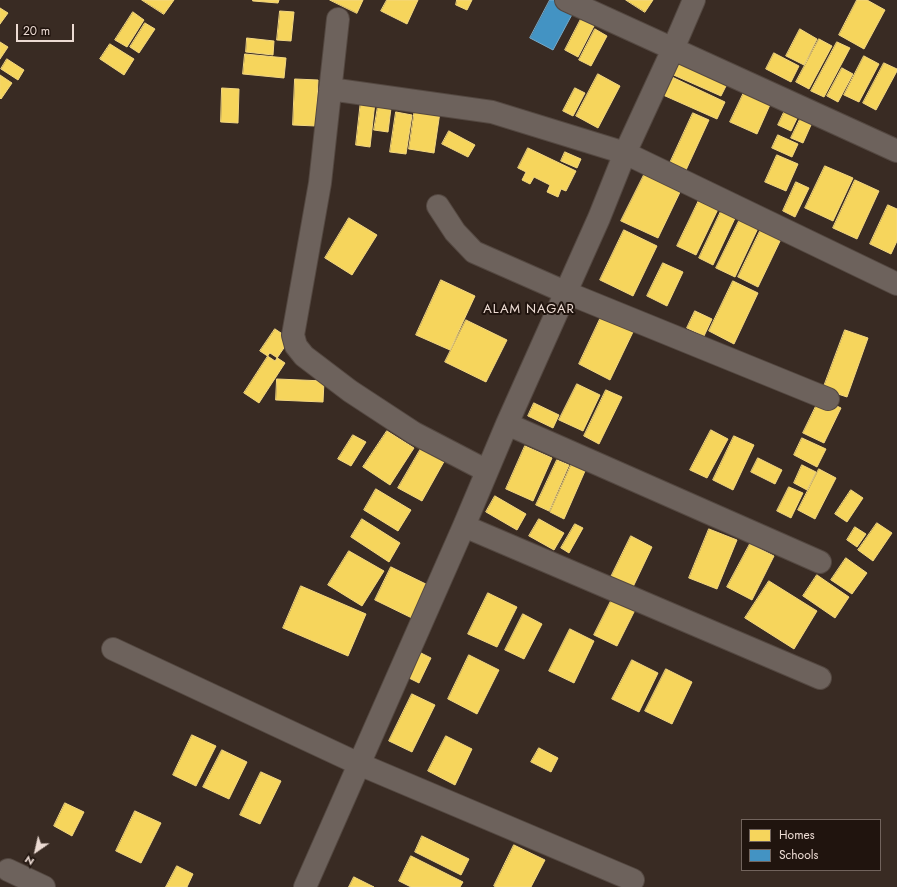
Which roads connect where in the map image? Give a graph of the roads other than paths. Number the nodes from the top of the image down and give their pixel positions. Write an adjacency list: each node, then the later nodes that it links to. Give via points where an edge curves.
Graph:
1 (566, 0): 4 (street)
2 (694, 0): 4 (street)
3 (338, 19): 5 (street)
4 (673, 49): 6 (street); 7 (street)
5 (330, 89): 7 (street, via 492,112); 13 (street, via 320,183 293,335 296,346 304,356 350,391 408,429)
6 (897, 151)
7 (625, 153): 9 (street); 10 (street)
8 (438, 206): 10 (street, via 455,232 474,252)
9 (897, 284)
10 (565, 292): 11 (street); 12 (street)
11 (828, 399)
12 (507, 424): 13 (street); 15 (street)
13 (487, 471): 14 (street)
14 (464, 526): 17 (street); 18 (street)
15 (820, 562)
16 (113, 649): 18 (street)
17 (820, 678)
18 (359, 764): 20 (street); 22 (street)
19 (8, 870): 21 (street)
20 (633, 880)
21 (44, 887)
22 (305, 887)

